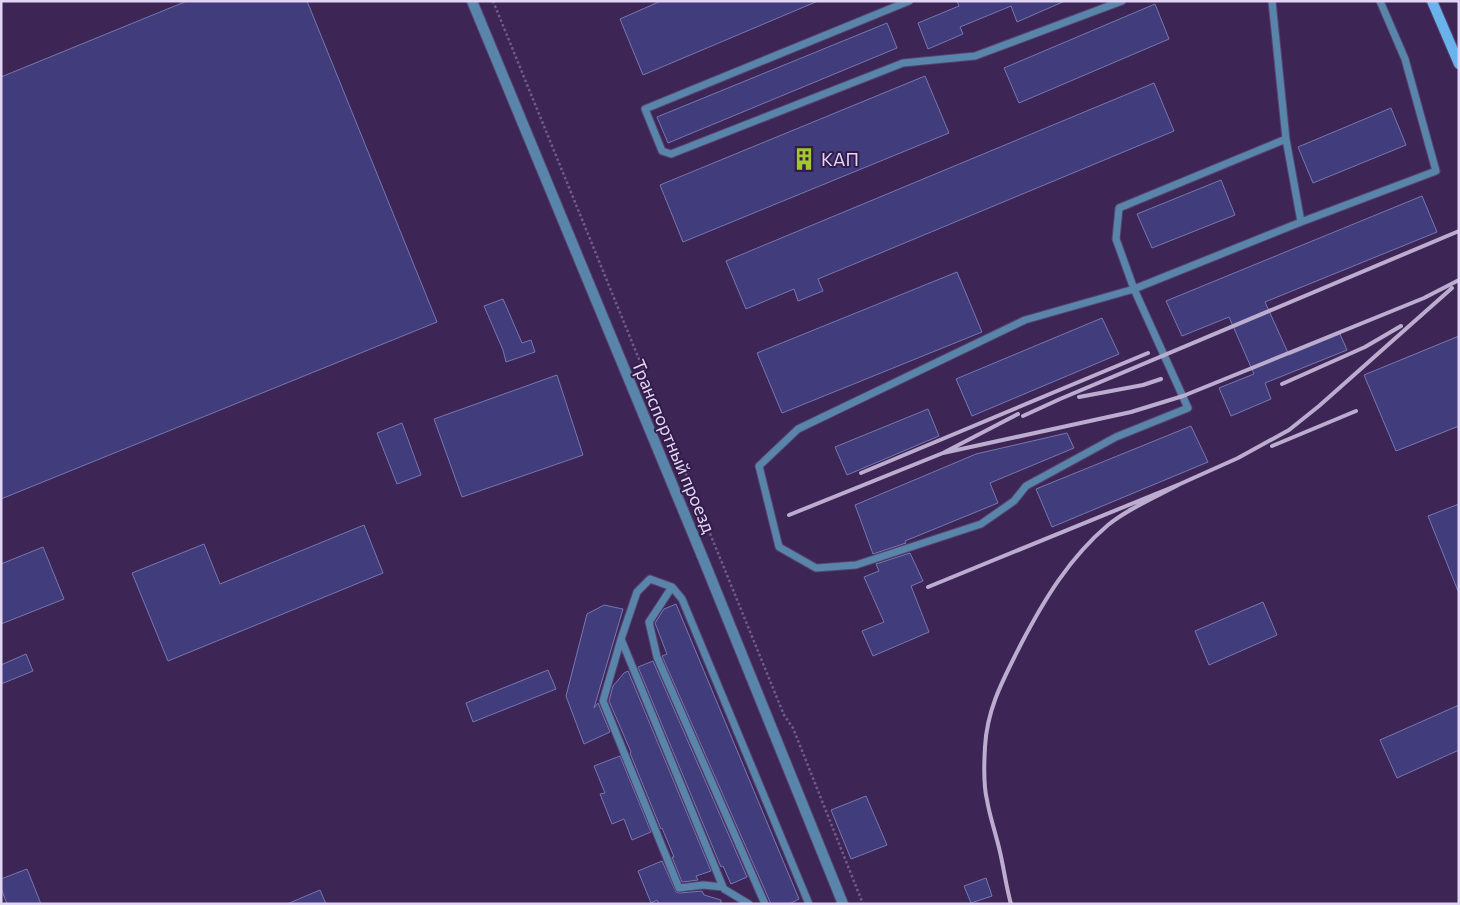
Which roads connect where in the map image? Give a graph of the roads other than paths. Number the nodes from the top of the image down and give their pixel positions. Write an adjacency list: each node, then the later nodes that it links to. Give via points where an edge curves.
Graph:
1 (472, 1): 17 (street, Транспортный проезд)
2 (909, 1): 3 (lane, via 645,109 662,151 671,154 903,63 975,56)
3 (1122, 1)
4 (1272, 1): 8 (lane)
5 (1380, 1): 9 (lane, via 1405,59 1436,172)
6 (1432, 1): 7 (street)
7 (1459, 64)
8 (1286, 139): 9 (lane); 10 (lane, via 1119,208 1116,239)
9 (1301, 222): 10 (lane)
10 (1134, 289): 10 (lane, via 1025,320 798,429 759,466 779,546 816,568 856,565 972,527 1014,501 1026,486 1042,477 1116,437 1188,408)
11 (672, 587): 12 (lane, via 650,579 637,592); 15 (lane, via 649,622 657,657); 16 (lane, via 682,599)
12 (621, 639): 13 (lane); 13 (lane, via 603,701 679,888)
13 (723, 887): 14 (lane)
14 (748, 904)
15 (765, 904)
16 (809, 904)
17 (843, 904)

